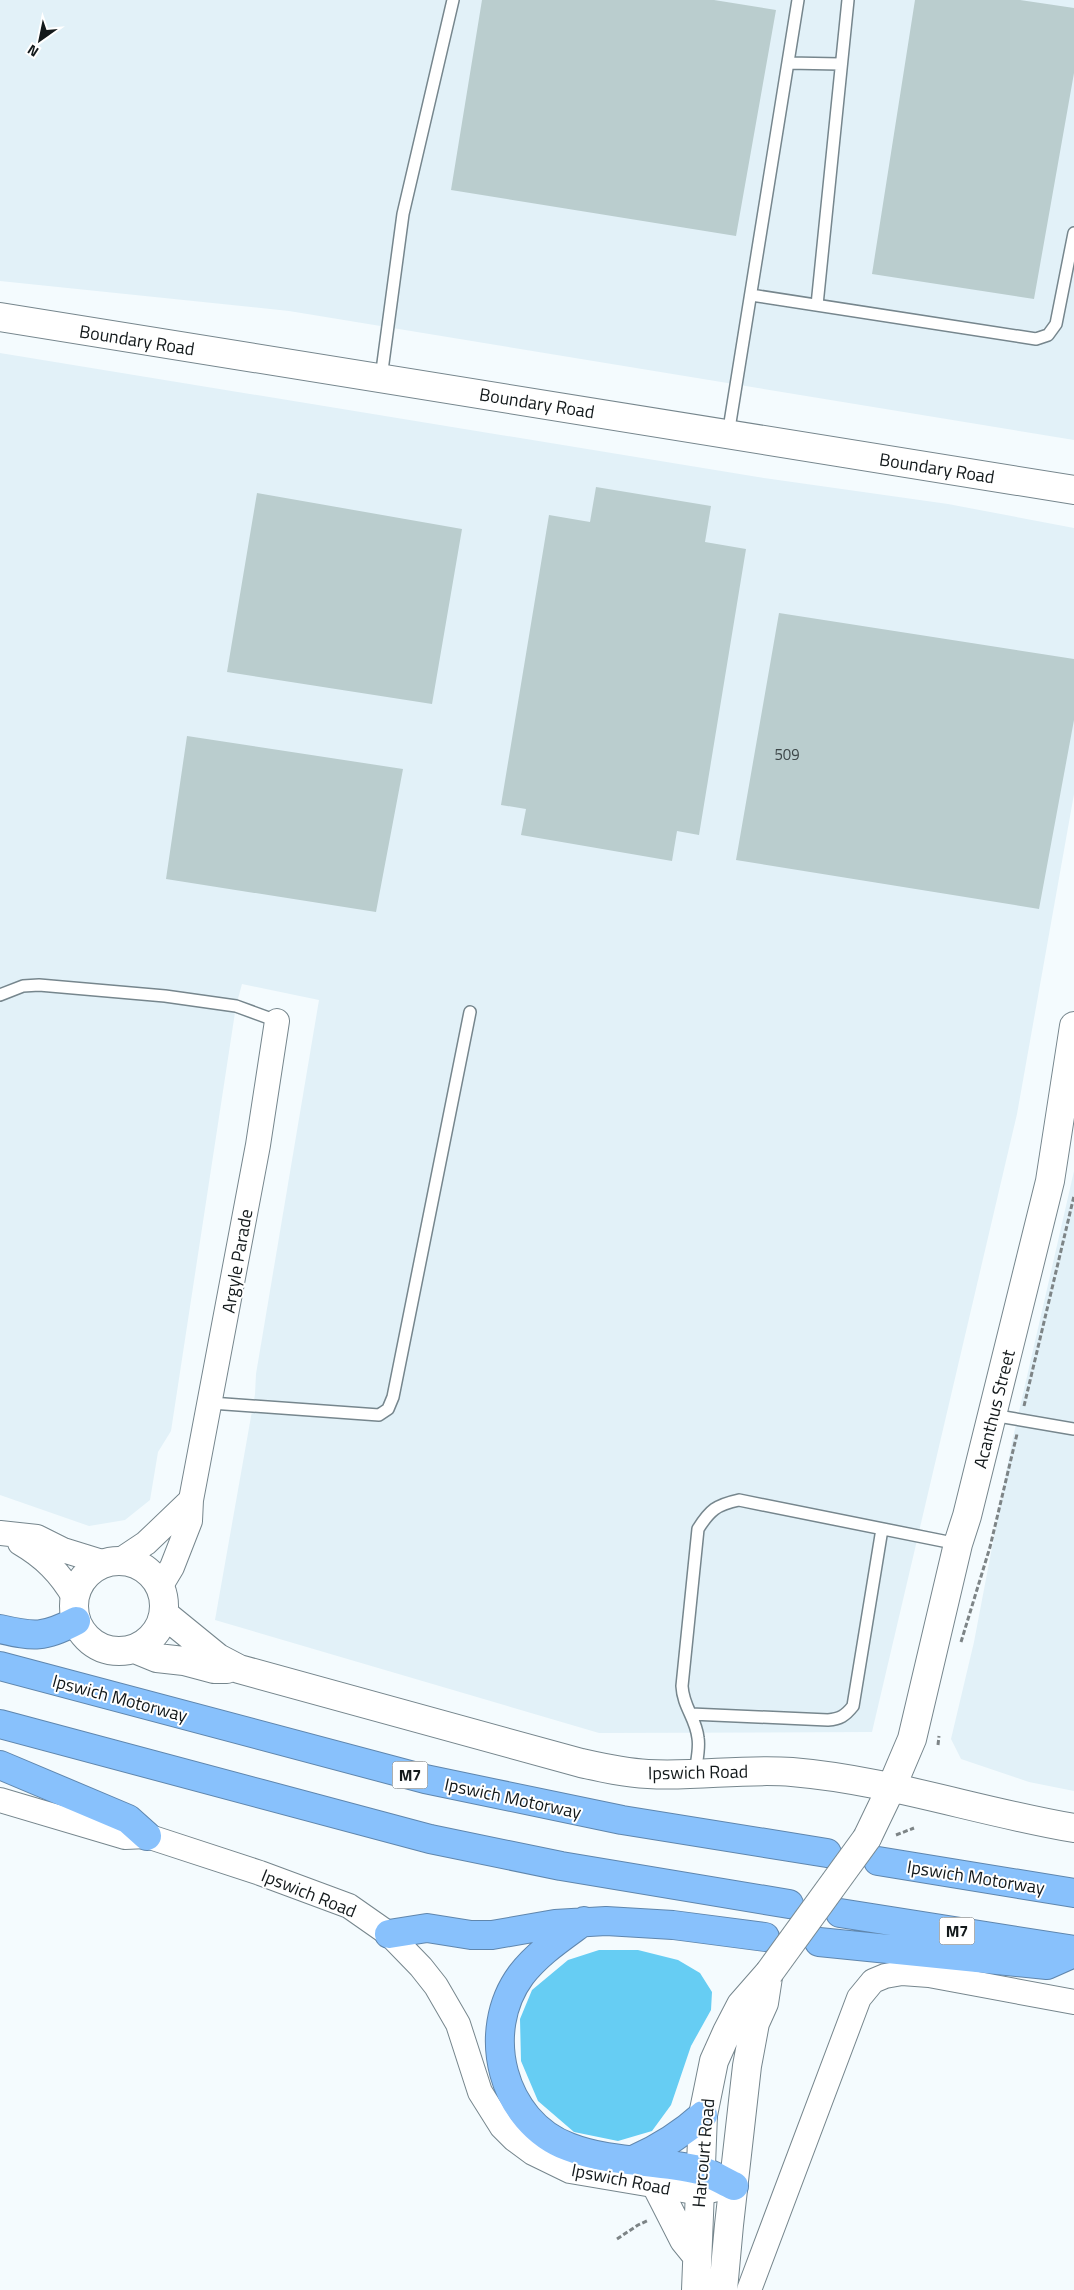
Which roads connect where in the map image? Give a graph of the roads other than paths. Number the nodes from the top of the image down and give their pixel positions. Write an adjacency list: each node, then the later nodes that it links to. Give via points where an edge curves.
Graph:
1 (453, 0): 10 (lane, via 403,214)
2 (798, 0): 4 (lane)
3 (848, 0): 5 (lane)
4 (788, 63): 5 (lane); 7 (lane)
5 (840, 64): 8 (lane)
6 (1074, 233): 8 (lane, via 1056,324 1048,335 1036,339)
7 (751, 295): 8 (lane); 11 (lane)
8 (817, 305)
9 (0, 318): 10 (main road, Boundary Road)
10 (381, 378): 11 (main road, Boundary Road)
11 (728, 435): 12 (main road, Boundary Road)
12 (1074, 490)
13 (0, 994): 15 (lane, via 39,984 165,996 236,1006)
14 (470, 1012): 17 (lane, via 394,1397 388,1409 379,1415)
15 (277, 1021): 17 (street, Argyle Parade)
16 (1074, 1026): 18 (main road, Acanthus Street, via 1050,1181)
17 (211, 1403): 20 (street, Argyle Parade)
18 (992, 1415): 19 (lane); 23 (main road, Acanthus Street)
19 (1074, 1429)
20 (191, 1500): 24 (street, via 146,1543); 25 (street, Argyle Parade, via 190,1521 172,1567)
21 (882, 1529): 23 (lane); 32 (lane, via 853,1706 846,1715 839,1720 828,1720); 32 (lane, via 739,1500 721,1504 708,1514 698,1529 682,1686 683,1701)
22 (2, 1533): 24 (street, via 37,1537 62,1550); 26 (street, via 46,1560 61,1576)
23 (958, 1544): 36 (main road, Acanthus Street, via 916,1725)
24 (112, 1562): 25 (main road, via 132,1563 144,1568); 26 (main road, via 85,1575 78,1585)
25 (160, 1587): 27 (main road)
26 (75, 1609): 28 (highway, via 46,1634 33,1636); 29 (main road, via 83,1634 93,1644 120,1652)
27 (164, 1614): 29 (main road, via 154,1636); 31 (main road, Ipswich Road, via 218,1658)
28 (0, 1629)
29 (135, 1649): 31 (main road, Ipswich Road, via 157,1658 214,1669)
30 (0, 1666): 41 (highway, Ipswich Motorway / M7, via 444,1783 622,1820)
31 (239, 1669): 35 (main road, Ipswich Road, via 615,1771)
32 (691, 1714): 35 (lane, via 698,1739)
33 (0, 1724): 43 (highway, via 430,1839 561,1866)
34 (0, 1765): 39 (highway, via 128,1819)
35 (695, 1774): 36 (main road, Ipswich Road, via 739,1770 792,1772)
36 (892, 1786): 38 (main road, Ipswich Road, via 1026,1820); 40 (main road, Harcourt Road)
37 (0, 1800): 39 (street, Ipswich Road, via 125,1838)
38 (1074, 1828)
39 (147, 1836): 46 (street, Ipswich Road, via 320,1894 349,1906)
40 (879, 1846): 42 (highway, Ipswich Motorway); 50 (main road, Harcourt Road, bridge)
41 (828, 1853)
42 (1074, 1893)
43 (789, 1904)
44 (840, 1913): 49 (highway, M7)
45 (584, 1922): 46 (highway, via 492,1935 427,1928); 47 (highway, via 664,1924); 53 (highway, via 544,1950 520,1977 508,2000 499,2050 504,2076 530,2122 550,2138 597,2155)
46 (389, 1934): 56 (street, Ipswich Road, via 421,1967 449,2006 480,2092 508,2133 533,2153 570,2171)
47 (765, 1937)
48 (819, 1942): 49 (highway, via 1047,1965)
49 (1074, 1952)
50 (769, 1973): 52 (main road, Harcourt Road, via 741,2005 726,2032 714,2061); 55 (main road, Harcourt Road, via 764,2003 750,2045)
51 (1074, 2002): 60 (street, via 929,1975 902,1973 873,1981 859,1998)
52 (703, 2115): 53 (highway, via 683,2133); 54 (main road, Harcourt Road)
53 (633, 2160): 54 (highway)
54 (700, 2182): 55 (highway); 56 (street, Ipswich Road); 57 (main road, Harcourt Road)
55 (734, 2186): 59 (main road, Harcourt Road)
56 (657, 2187): 57 (main road, via 684,2240)
57 (697, 2256): 58 (main road, Harcourt Road)
58 (696, 2290)
59 (723, 2290)
60 (749, 2290)

